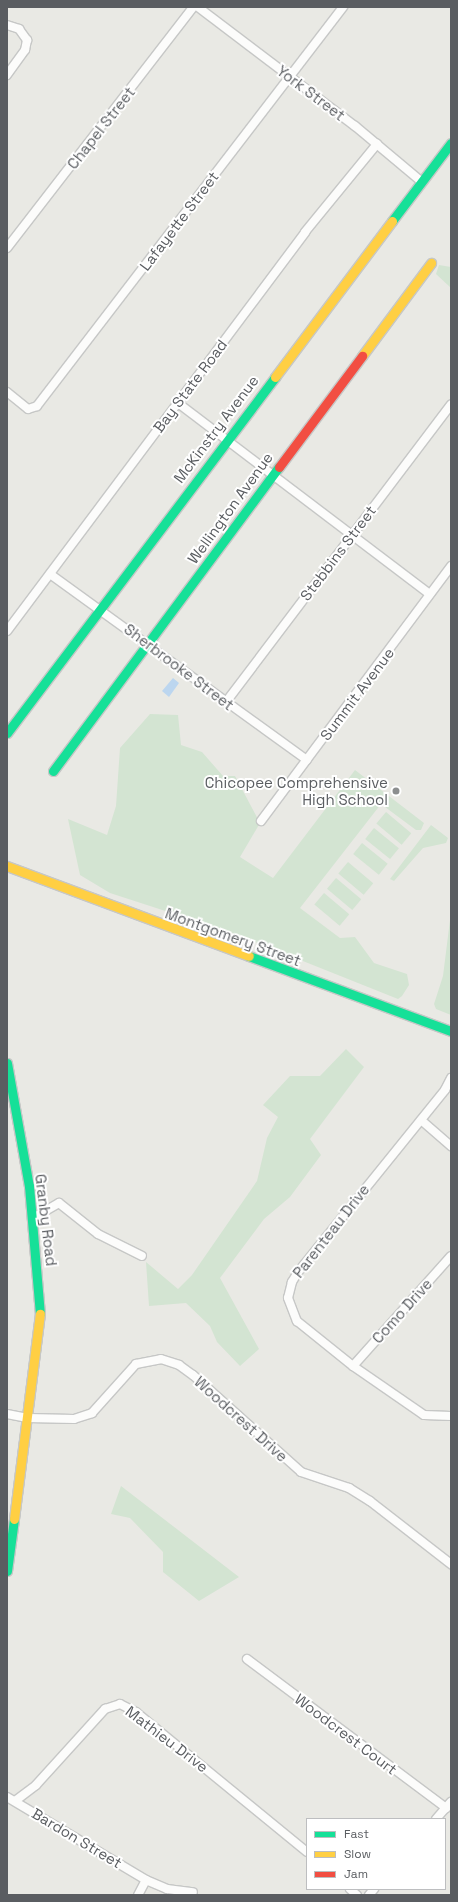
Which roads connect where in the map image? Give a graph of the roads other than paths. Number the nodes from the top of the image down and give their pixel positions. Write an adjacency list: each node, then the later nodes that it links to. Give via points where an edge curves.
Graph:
1 (193, 7): 10 (street, Chapel Street)
2 (198, 7): 6 (street, York Street)
3 (343, 7): 6 (street, Lafayette Street)
4 (7, 24): 5 (street, via 19,28 28,40 25,50)
5 (7, 75)
6 (290, 77): 8 (street, York Street); 12 (street, Lafayette Street, via 36,408 28,409)
7 (451, 143): 9 (street, McKinstry Avenue)
8 (377, 144): 9 (street, York Street); 13 (street, Bay State Road, via 305,232)
9 (422, 182): 15 (street, McKinstry Avenue)
10 (7, 248)
11 (432, 263): 16 (street, Wellington Avenue)
12 (7, 392)
13 (178, 403): 15 (street); 19 (street, Bay State Road)
14 (451, 405): 17 (street, Stebbins Street)
15 (226, 439): 16 (street); 21 (street, McKinstry Avenue)
16 (272, 474): 17 (street); 23 (street, Wellington Avenue)
17 (353, 534): 20 (street); 24 (street, Stebbins Street)
18 (451, 566): 20 (street, Summit Avenue)
19 (50, 574): 21 (street, Sherbrooke Street); 22 (street, Bay State Road)
20 (430, 594): 26 (street, Summit Avenue)
21 (100, 608): 23 (street, Sherbrooke Street); 25 (street, McKinstry Avenue)
22 (7, 631)
23 (148, 644): 24 (street, Sherbrooke Street); 27 (street, Wellington Avenue)
24 (226, 702): 26 (street, Sherbrooke Street)
25 (7, 733)
26 (307, 760): 28 (street, Summit Avenue)
27 (53, 771)
28 (261, 821)
29 (8, 868): 30 (street, Montgomery Street)
30 (451, 1031)
31 (7, 1063): 35 (street, Granby Road)
32 (451, 1078): 33 (street, Parenteau Drive, via 445,1090)
33 (421, 1120): 34 (street); 38 (street, Parenteau Drive, via 298,1272 289,1290 289,1307 298,1321)
34 (451, 1146)
35 (33, 1218): 36 (street, via 59,1203 98,1234); 41 (street, Granby Road, via 41,1306)
36 (142, 1256)
37 (451, 1256): 38 (street, Como Drive)
38 (353, 1366): 40 (street, Parenteau Drive, via 424,1414)
39 (7, 1414): 41 (street, Woodcrest Drive)
40 (451, 1416)
41 (28, 1418): 42 (street, Woodcrest Drive, via 74,1419 92,1413 136,1364 147,1360 167,1361 193,1375 301,1472 349,1488 370,1501); 43 (street, Granby Road)
42 (451, 1564)
43 (7, 1571)
44 (247, 1659): 47 (street, Woodcrest Court)
45 (7, 1797): 46 (street, Bardon Street)
46 (15, 1801): 49 (street, Mathieu Drive, via 36,1785 105,1709 120,1704 136,1712); 50 (street, Bardon Street)
47 (448, 1805): 48 (street)
48 (437, 1818)
49 (306, 1851)
50 (146, 1880): 51 (street, Bardon Street, via 167,1889); 52 (street)
51 (193, 1892)
52 (138, 1895)

